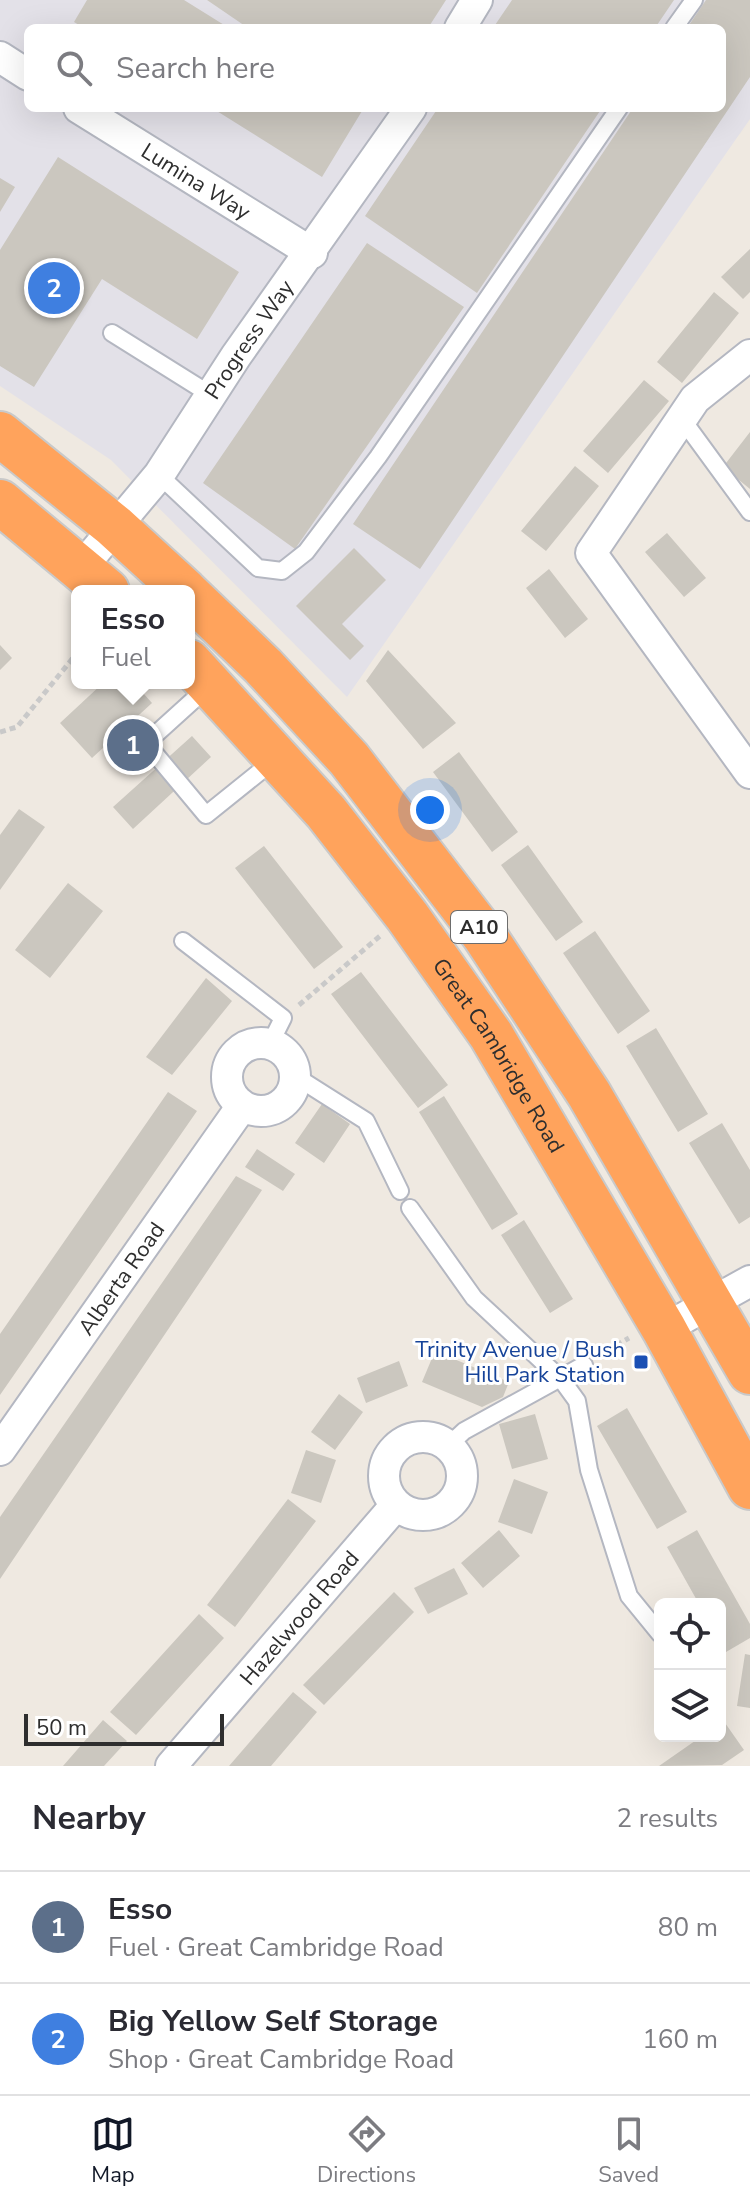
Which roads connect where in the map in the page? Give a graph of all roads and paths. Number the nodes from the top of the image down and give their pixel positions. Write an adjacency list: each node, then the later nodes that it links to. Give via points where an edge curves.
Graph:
1 (477, 0): 3 (street)
2 (694, 0): 4 (lane)
3 (462, 24)
4 (677, 24)
5 (0, 57): 6 (street)
6 (24, 72)
7 (85, 112): 10 (street, Lumina Way)
8 (408, 112): 10 (street, Progress Way)
9 (616, 112): 16 (lane, via 378,457 306,552 282,571 258,568)
10 (312, 253): 13 (street, Progress Way)
11 (112, 333): 13 (lane)
12 (750, 355): 14 (street, via 695,399)
13 (211, 395): 16 (street, Progress Way)
14 (682, 419): 18 (lane); 28 (street, via 591,553)
15 (0, 434): 19 (highway, A10)
16 (159, 475): 19 (street, Progress Way)
17 (0, 502): 20 (highway)
18 (750, 512)
19 (114, 526): 20 (street, Progress Way); 21 (highway, A10)
20 (94, 580)
21 (178, 585)
22 (195, 601): 37 (highway, A10, via 317,723 433,864 547,1027)
23 (71, 660): 26 (path, via 17,727)
24 (200, 673): 27 (highway, Great Cambridge Road / A10)
25 (188, 689): 27 (lane, via 146,743 206,815)
26 (0, 732)
27 (278, 757): 38 (highway, Great Cambridge Road / A10, via 366,862 491,1035)
28 (750, 773)
29 (386, 931): 31 (path)
30 (183, 941): 31 (lane)
31 (277, 1031): 32 (street); 33 (street, via 249,1045 228,1068 229,1089)
32 (295, 1076): 33 (street, via 282,1104 262,1111); 34 (lane, via 366,1121)
33 (242, 1106): 43 (street, Alberta Road)
34 (400, 1191)
35 (410, 1208): 41 (lane, via 474,1298)
36 (750, 1281): 37 (street)
37 (712, 1302): 38 (street); 40 (highway, A10)
38 (664, 1329): 39 (path, via 631,1336); 44 (highway, Great Cambridge Road / A10)
39 (584, 1365): 41 (lane)
40 (750, 1372)
41 (561, 1379): 42 (lane, via 464,1431); 46 (lane, via 577,1401 589,1470 629,1596)
42 (448, 1446): 45 (street, via 423,1437 398,1446 384,1468 384,1482); 45 (street, via 462,1480 452,1502 418,1515)
43 (0, 1450)
44 (750, 1487)
45 (396, 1505): 47 (street, Hazelwood Road)
46 (654, 1627)
47 (171, 1766)

